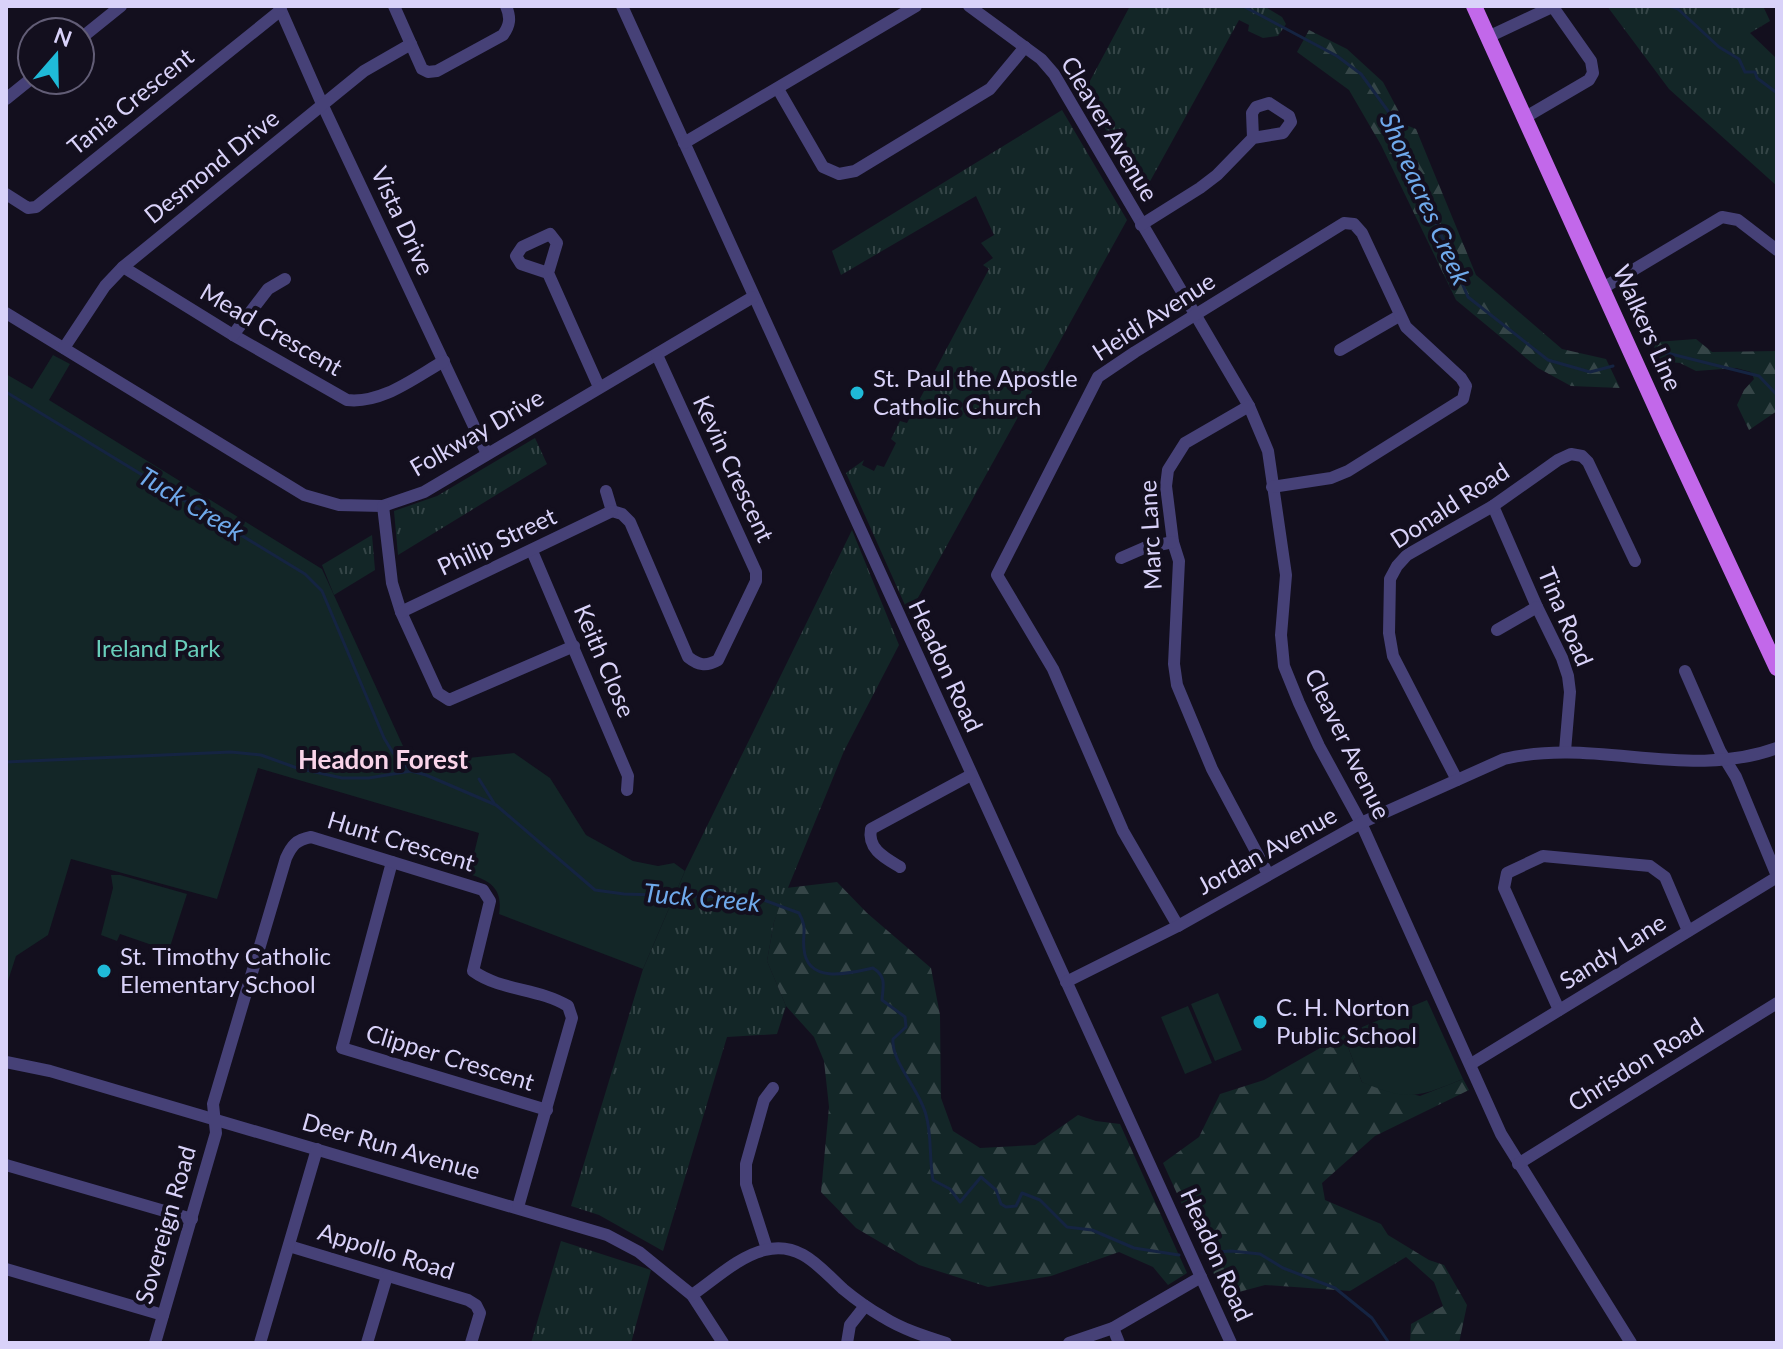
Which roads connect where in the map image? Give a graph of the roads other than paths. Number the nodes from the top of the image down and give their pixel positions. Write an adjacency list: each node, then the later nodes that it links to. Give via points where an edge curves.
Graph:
1 (121, 6): 10 (street)
2 (394, 6): 12 (street)
3 (506, 6): 12 (street, via 509,26 503,35 437,71 422,69)
4 (622, 6): 18 (street, Headon Road)
5 (916, 6): 14 (street)
6 (969, 6): 13 (street, Cleaver Avenue)
7 (1474, 6): 11 (main road, Walkers Line)
8 (1554, 6): 11 (street); 16 (street, via 1591,61 1593,73)
9 (280, 8): 15 (street, Vista Drive); 19 (street, Tania Crescent, via 36,207 28,208)
10 (96, 26)
11 (1488, 37): 16 (main road, Walkers Line)
12 (411, 44): 15 (street, Desmond Drive, via 364,71)
13 (1025, 47): 14 (street, via 990,89 855,171 839,174 823,167); 20 (street, Cleaver Avenue, via 1067,94)
14 (778, 89): 18 (street)
15 (323, 106): 22 (street, Desmond Drive); 34 (street, Vista Drive)
16 (1524, 118): 25 (main road, Walkers Line)
17 (1253, 138): 20 (street, via 1217,175)
18 (684, 143): 26 (street, Headon Road)
19 (6, 194)
20 (1141, 225): 28 (street, Cleaver Avenue)
21 (1777, 250): 25 (street, via 1738,220 1722,217)
22 (123, 267): 30 (street, Mead Crescent); 31 (street, Desmond Drive)
23 (548, 273): 35 (street)
24 (285, 279): 30 (street, via 268,289)
25 (1603, 288): 51 (main road, Walkers Line)
26 (753, 297): 33 (street, Folkway Drive); 56 (street, Headon Road)
27 (6, 313): 31 (street, Folkway Drive)
28 (1195, 316): 29 (street, Heidi Avenue, via 1344,223 1362,233); 36 (street, Cleaver Avenue); 64 (street, Heidi Avenue, via 1098,377 997,575 1053,669 1123,831)
29 (1399, 316): 32 (street); 38 (street, Heidi Avenue, via 1461,378 1466,386 1463,399 1348,471)
30 (233, 335): 34 (street, Mead Crescent, via 347,400 363,402)
31 (64, 348): 40 (street, Folkway Drive, via 304,495 339,505)
32 (1340, 350)
33 (657, 355): 35 (street, Folkway Drive); 42 (street, Kevin Crescent, via 756,572 718,660 710,665 688,657 630,522)
34 (444, 361): 37 (street, Vista Drive)
35 (599, 387): 37 (street, Folkway Drive)
36 (1249, 406): 38 (street, Cleaver Avenue, via 1268,451); 43 (street, Marc Lane, via 1185,443 1174,457 1166,486)
37 (487, 454): 40 (street, Folkway Drive, via 424,492)
38 (1272, 487): 59 (street, Cleaver Avenue, via 1286,575 1284,666)
39 (606, 491): 42 (street, Kevin Crescent)
40 (383, 506): 48 (street, via 392,583)
41 (1493, 506): 46 (street, Donald Road, via 1558,460 1582,456); 47 (street, Tina Road); 57 (street, Donald Road, via 1407,555 1390,579 1393,656)
42 (612, 511): 44 (street, Philip Street)
43 (1173, 542): 45 (street); 62 (street, Marc Lane, via 1179,561 1177,685 1212,769)
44 (532, 551): 48 (street, Philip Street); 50 (street, Keith Close)
45 (1121, 558)
46 (1635, 561)
47 (1537, 607): 49 (street); 54 (street, Tina Road, via 1568,676)
48 (401, 612): 50 (street, via 438,693 449,700)
49 (1497, 630)
50 (574, 646): 58 (street, Keith Close, via 628,776)
51 (1777, 668)
52 (1685, 671): 55 (street)
53 (1777, 748): 55 (street, Jordan Avenue)
54 (1565, 751): 55 (street, Jordan Avenue); 57 (street, Jordan Avenue, via 1504,759)
55 (1726, 762): 63 (street)
56 (971, 775): 61 (street, via 871,829 874,849); 66 (street, Headon Road)
57 (1457, 780): 59 (street, Jordan Avenue)
58 (627, 790)
59 (1361, 823): 62 (street, Jordan Avenue); 70 (street, Cleaver Avenue)
60 (392, 862): 72 (street, Hunt Crescent, via 483,890 490,901 473,971 486,981 568,1006 572,1018); 72 (street, Clipper Crescent, via 342,1048); 73 (street, Hunt Crescent, via 311,837 291,846 213,1104)
61 (900, 867)
62 (1268, 874): 64 (street, Jordan Avenue)
63 (1777, 876): 65 (street, Sandy Lane)
64 (1178, 926): 66 (street, Jordan Avenue)
65 (1688, 931): 68 (street, Sandy Lane); 68 (street, via 1665,877 1650,866 1543,856 1507,873 1504,888)
66 (1066, 982): 83 (street, Headon Road)
67 (1777, 1003): 75 (street, Chrisdon Road)
68 (1559, 1010): 70 (street, Sandy Lane)
69 (6, 1062): 73 (street, Deer Run Avenue)
70 (1471, 1064): 75 (street, Cleaver Avenue)
71 (773, 1088): 80 (street, via 764,1100 746,1164 746,1184)
72 (547, 1110): 77 (street, Hunt Crescent)
73 (215, 1119): 74 (street, Deer Run Avenue); 78 (street, Sovereign Road, via 216,1133)
74 (317, 1149): 77 (street, Deer Run Avenue); 79 (street)
75 (1518, 1164): 98 (street, Cleaver Avenue)
76 (6, 1165): 78 (street)
77 (518, 1207): 84 (street, Deer Run Avenue, via 615,1239)
78 (192, 1219): 86 (street, Sovereign Road)
79 (289, 1246): 82 (street, Appollo Road); 89 (street)
80 (767, 1249): 84 (street); 85 (street, via 787,1247 810,1258)
81 (6, 1269): 86 (street)
82 (387, 1276): 90 (street); 91 (street, Appollo Road, via 476,1305 480,1313)
83 (1201, 1277): 87 (street); 97 (street, Headon Road)
84 (692, 1295): 92 (street, Deer Run Avenue)
85 (865, 1306): 93 (street, via 850,1325); 94 (street, via 916,1334)
86 (163, 1315): 88 (street, Sovereign Road)
87 (1113, 1328): 95 (street); 96 (street)
88 (155, 1343)
89 (260, 1343)
90 (367, 1343)
91 (471, 1343)
92 (723, 1343)
93 (847, 1343)
94 (946, 1343)
95 (1069, 1343)
96 (1119, 1343)
97 (1231, 1343)
98 (1631, 1343)

